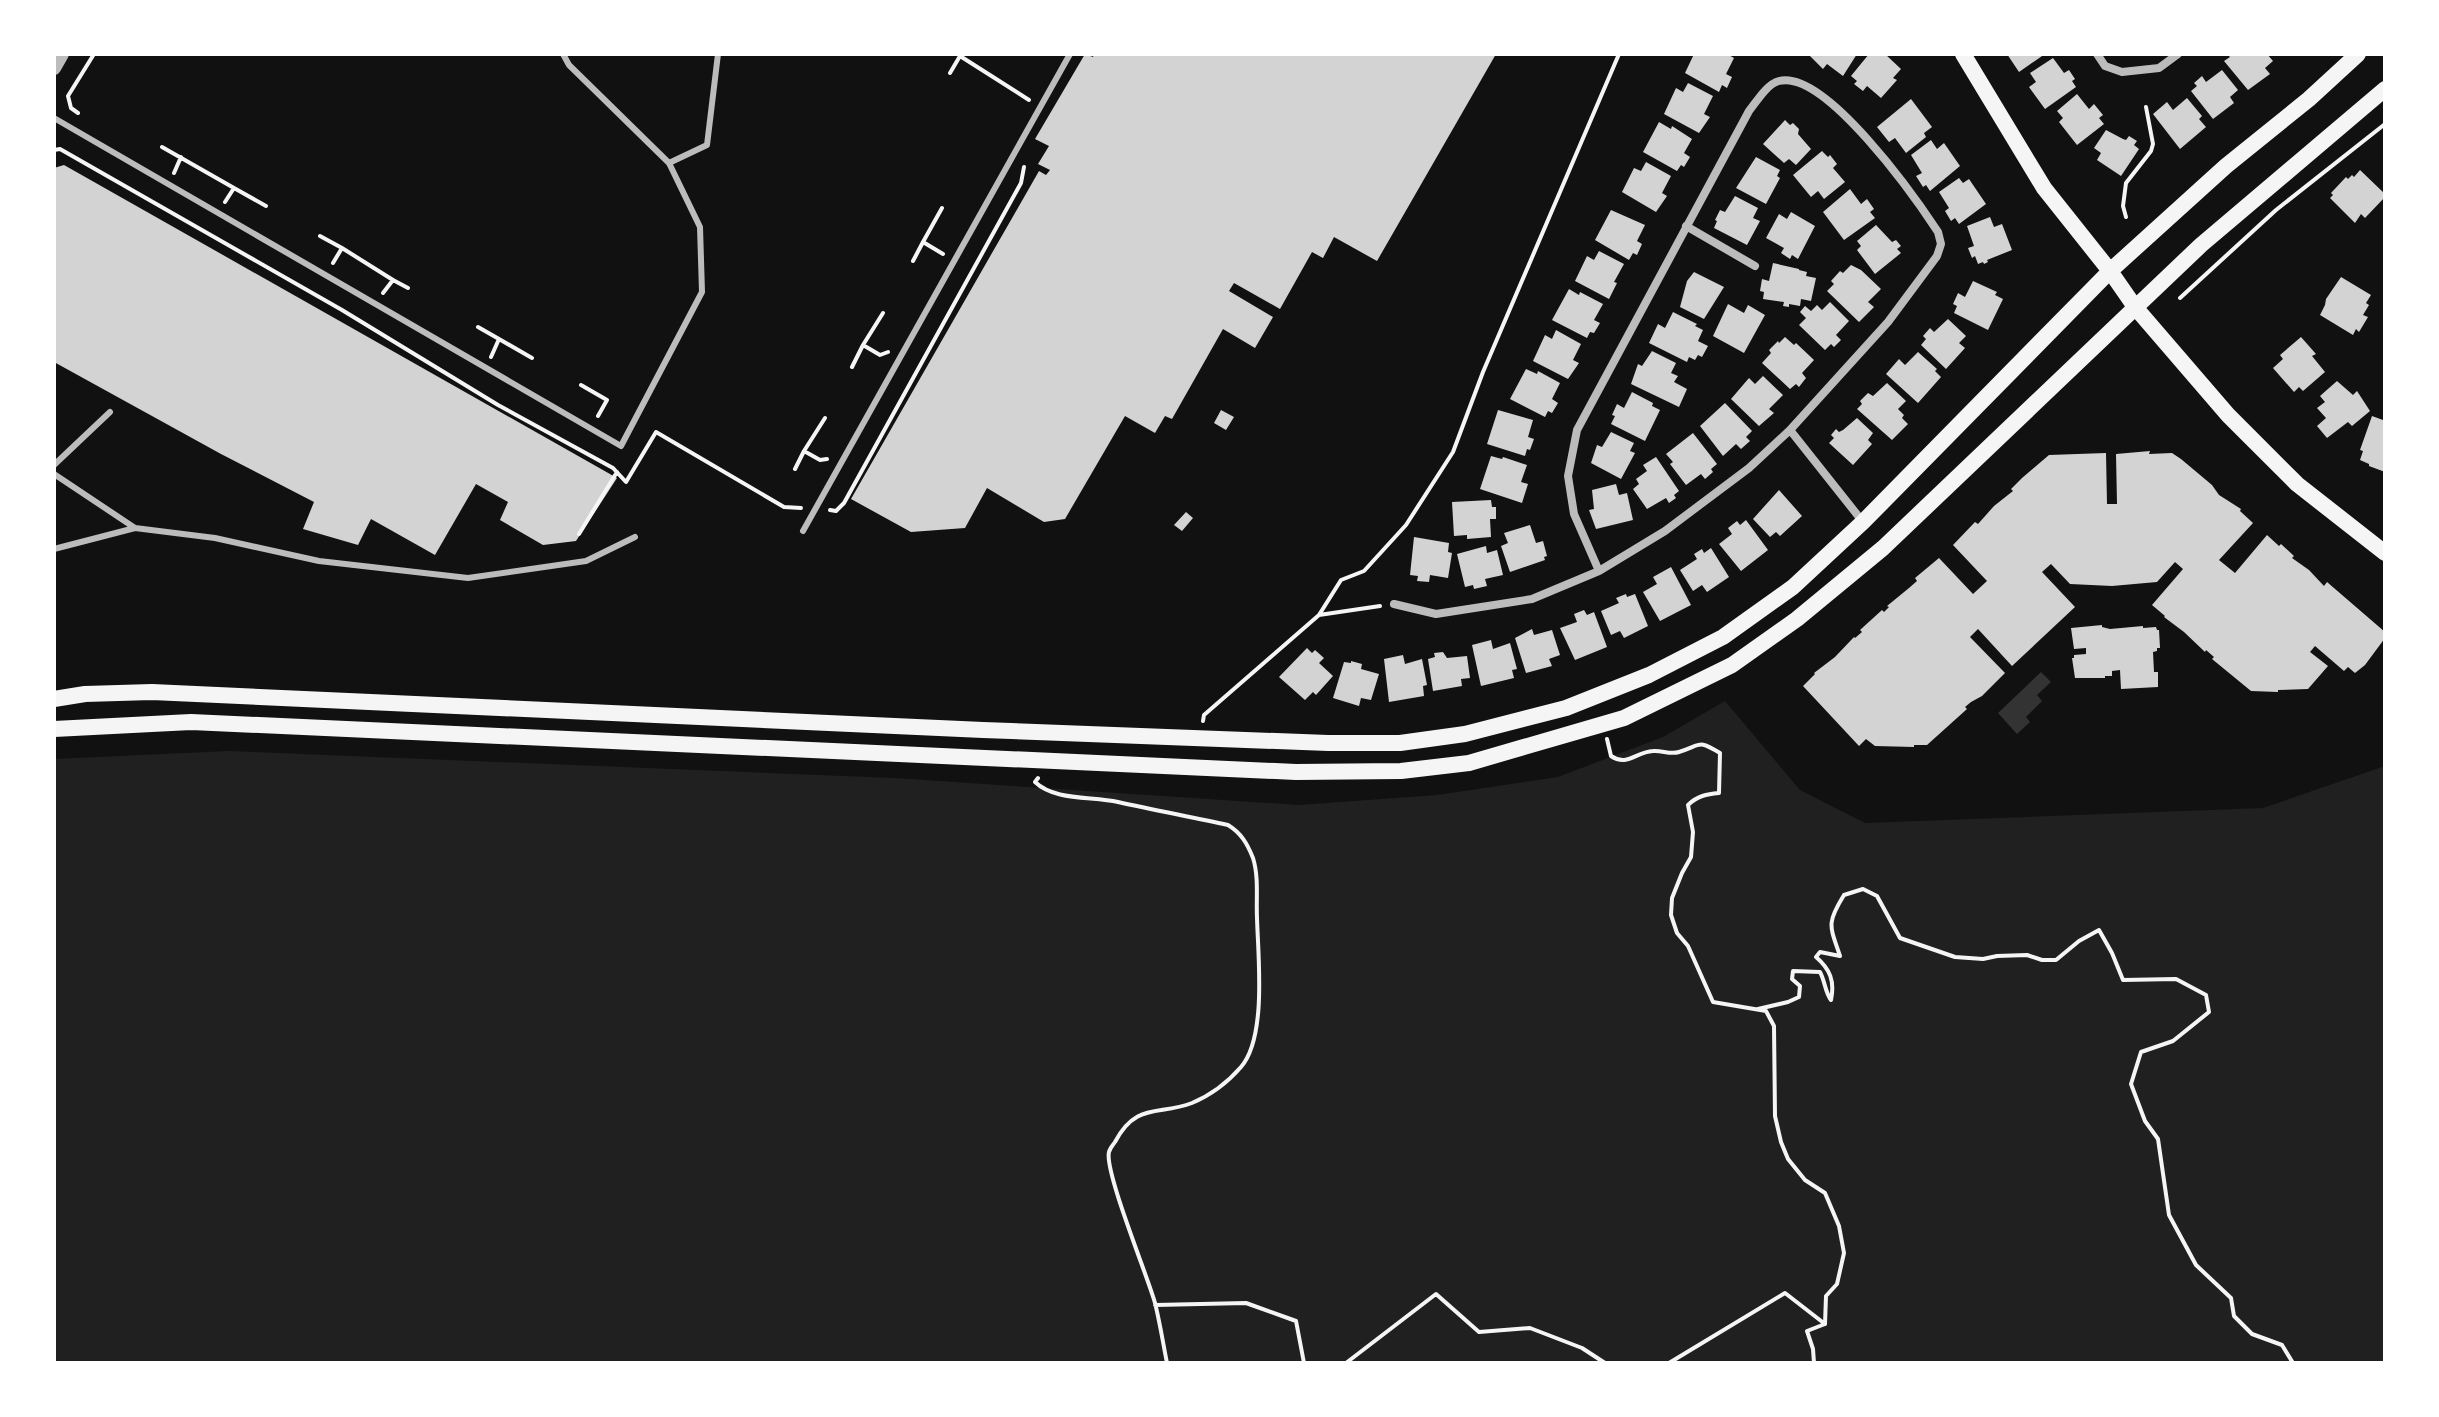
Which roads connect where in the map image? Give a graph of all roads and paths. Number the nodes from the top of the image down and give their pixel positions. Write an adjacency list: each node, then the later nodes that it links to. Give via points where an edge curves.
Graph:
1 (62, 54): 12 (street)
2 (94, 54): 17 (path, via 68,96)
3 (563, 54): 23 (lane)
4 (718, 54): 23 (lane, via 707,145)
5 (1070, 54): 16 (lane)
6 (1619, 54): 64 (path, via 1453,452 1406,525 1364,571 1341,580)
7 (1963, 54): 32 (main road, via 2044,188)
8 (2097, 54): 9 (street, via 2105,66 2122,72 2159,68)
9 (2178, 54)
10 (2358, 54): 32 (main road)
11 (961, 55): 13 (path); 16 (path)
12 (54, 68)
13 (950, 73)
14 (2385, 89): 36 (main road)
15 (2146, 107): 26 (path, via 2153,144 2126,183)
16 (1040, 108): 41 (lane)
17 (78, 113)
18 (54, 118): 23 (lane, via 621,446 702,292 700,227)
19 (2385, 124): 35 (path, via 2276,210)
20 (162, 147): 24 (path)
21 (54, 150): 52 (path, via 342,310)
22 (1025, 161): 38 (path, via 1021,183)
23 (669, 163)
24 (234, 188)
25 (942, 208): 29 (path)
26 (2126, 217)
27 (1686, 226): 31 (street); 46 (street, via 1749,111 1777,81 1796,80 1826,97 1889,164 1938,232 1937,256 1888,322); 62 (street, via 1577,430 1568,476 1574,514)
28 (320, 236): 30 (path)
29 (923, 242)
30 (342, 248)
31 (1755, 266)
32 (2110, 271): 36 (main road); 55 (main road)
33 (393, 280): 34 (path)
34 (408, 288)
35 (2180, 298)
36 (2135, 307): 61 (main road, via 2228,415 2297,484); 66 (main road, via 1883,548 1797,619 1732,665)
37 (883, 313): 40 (path)
38 (936, 337): 41 (path); 48 (path)
39 (499, 339): 42 (path)
40 (863, 345): 41 (path, via 880,355); 43 (path)
41 (906, 346): 49 (lane)
42 (532, 358)
43 (852, 367)
44 (110, 412): 50 (lane)
45 (825, 418): 47 (path)
46 (1790, 430): 55 (street); 62 (street, via 1665,531)
47 (804, 451): 49 (path, via 820,460); 51 (path)
48 (869, 457): 49 (path); 54 (path, via 836,511)
49 (843, 459): 54 (lane)
50 (54, 465)
51 (795, 469)
52 (617, 472): 54 (path, via 626,482 656,432 784,507); 58 (path)
53 (54, 474): 56 (lane)
54 (815, 509): 57 (lane)
55 (1863, 522): 68 (main road, via 1793,587 1723,637 1649,675 1566,708 1465,734 1400,743)
56 (135, 528): 59 (lane, via 215,538 319,561 468,578 586,561); 60 (lane)
57 (803, 531)
58 (579, 534)
59 (635, 537)
60 (54, 549)
61 (2385, 553)
62 (1599, 571): 63 (street, via 1532,599 1436,614)
63 (1394, 604): 64 (path)
64 (1319, 615): 68 (path, via 1204,715)
65 (54, 699): 68 (main road, via 152,692)
66 (1603, 724): 69 (main road, via 1469,763 1401,771); 70 (path, via 1611,756 1618,760 1655,751 1677,754 1698,743 1720,753 1719,793 1688,805 1691,857 1672,898 1671,915 1713,1002)
67 (54, 729): 69 (main road, via 191,722)
68 (1203, 739)
69 (1050, 761): 71 (path, via 1035,782 1043,790 1228,825 1239,832 1254,861 1260,980 1250,1054 1206,1096 1139,1114 1108,1153)
70 (1758, 1009): 72 (path, via 1766,1011 1774,1026 1775,1116 1781,1142 1805,1180 1825,1193 1839,1226 1844,1253 1837,1284 1826,1296); 79 (path, via 1799,997 1793,971 1820,972 1831,1000 1831,976 1816,957 1820,952 1840,956 1830,927 1833,914 1844,895 1863,889 1877,896 1900,938 1955,957 2027,955 2056,960 2099,930 2123,980 2176,979 2206,995 2209,1012 2173,1041 2141,1052 2131,1084 2158,1139 2169,1215 2196,1265 2231,1298 2234,1316 2252,1334 2282,1345)
71 (1155, 1305): 73 (path); 74 (path, via 1246,1303 1296,1321)
72 (1825, 1324): 77 (path, via 1785,1293); 78 (path, via 1807,1331)
73 (1167, 1363)
74 (1304, 1363)
75 (1346, 1363): 76 (path, via 1436,1294 1479,1332 1530,1328)
76 (1605, 1363)
77 (1669, 1363)
78 (1814, 1363)
79 (2293, 1363)

